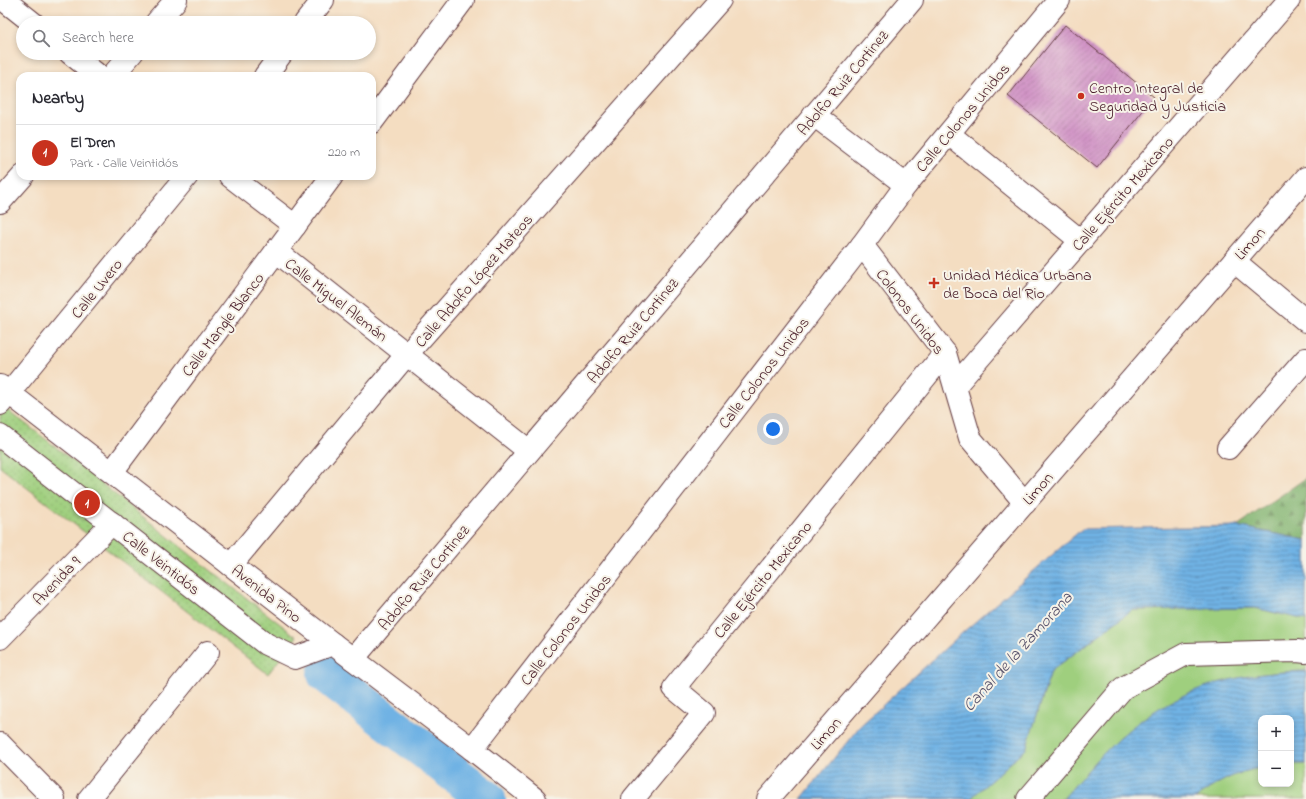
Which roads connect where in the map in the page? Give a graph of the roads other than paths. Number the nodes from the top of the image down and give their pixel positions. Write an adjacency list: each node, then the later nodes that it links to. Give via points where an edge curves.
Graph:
1 (4, 0): 9 (street)
2 (176, 0): 10 (street)
3 (323, 0): 11 (street)
4 (463, 0): 19 (street)
5 (720, 0): 35 (street, Calle Adolfo López Mateos)
6 (912, 0): 18 (street, Adolfo Ruiz Cortinez)
7 (1059, 0): 20 (street, Calle Colonos Unidos)
8 (1289, 0): 29 (street, Calle Ejército Mexicano)
9 (23, 16)
10 (162, 16)
11 (310, 16)
12 (79, 60): 15 (street)
13 (126, 60): 16 (street)
14 (277, 60): 17 (street)
15 (94, 72)
16 (115, 72)
17 (268, 72)
18 (814, 115): 26 (street); 41 (street, Adolfo Ruiz Cortinez)
19 (376, 117)
20 (950, 134): 26 (street, Calle Colonos Unidos); 29 (street)
21 (1306, 178): 32 (street, Limon)
22 (19, 180): 27 (street)
23 (184, 180): 38 (street, Calle Uvero)
24 (235, 180): 28 (street)
25 (329, 180): 28 (street, Calle Mangle Blanco)
26 (906, 185): 30 (street, Calle Colonos Unidos)
27 (0, 202)
28 (294, 226): 31 (street, Calle Mangle Blanco)
29 (1081, 241): 37 (street, Calle Ejército Mexicano)
30 (862, 245): 34 (street, Colonos Unidos); 52 (street, Calle Colonos Unidos)
31 (276, 251): 35 (street, Calle Miguel Alemán); 42 (street, Calle Mangle Blanco)
32 (1234, 260): 33 (street); 43 (street, Limon)
33 (1306, 321)
34 (945, 353): 37 (street, Colonos Unidos); 56 (street, Calle Ejército Mexicano, via 674,688 704,713)
35 (407, 354): 41 (street, Calle Miguel Alemán); 45 (street, Calle Adolfo López Mateos)
36 (1306, 359): 40 (street)
37 (954, 386): 43 (street, Colonos Unidos, via 970,438)
38 (3, 396): 42 (street, Avenida Pino)
39 (0, 436): 44 (street, Calle Veintidós)
40 (1228, 448)
41 (529, 451): 50 (street, Adolfo Ruiz Cortinez)
42 (112, 472): 45 (street, Avenida Pino)
43 (1025, 503): 57 (street, Limon)
44 (112, 523): 46 (street, Avenida 9); 47 (street, Calle Veintidós, via 266,644 296,658)
45 (231, 564): 47 (street, Avenida Pino)
46 (0, 638)
47 (332, 644): 50 (street, Avenida Pino)
48 (208, 652): 54 (street)
49 (1306, 652): 58 (street, via 1186,654 1123,688)
50 (353, 659): 52 (street, Avenida Pino)
51 (0, 744): 53 (street)
52 (472, 749): 55 (street, Avenida Pino)
53 (54, 799)
54 (89, 799)
55 (535, 799)
56 (633, 799)
57 (768, 799)
58 (1028, 799)

